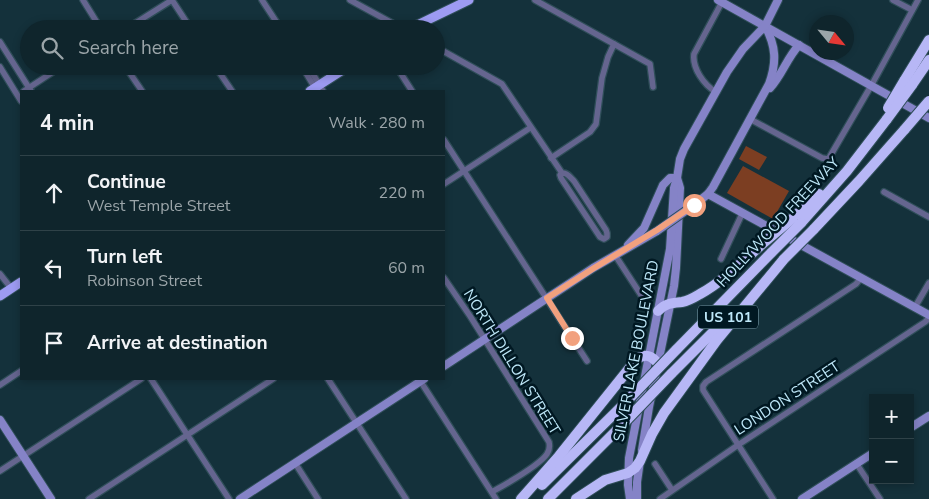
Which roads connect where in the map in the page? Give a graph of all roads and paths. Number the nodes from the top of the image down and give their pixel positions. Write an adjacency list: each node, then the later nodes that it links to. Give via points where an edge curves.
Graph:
1 (83, 0): 12 (street)
2 (172, 0): 13 (street); 14 (street)
3 (262, 0): 15 (street)
4 (350, 0): 16 (street)
5 (470, 0): 17 (main road)
6 (535, 0): 21 (street)
7 (778, 0): 18 (main road, SILVER LAKE BOULEVARD)
8 (893, 0): 11 (street)
9 (918, 0): 11 (street)
10 (720, 1): 18 (main road); 42 (street, via 693,59 708,87)
11 (912, 10): 33 (street)
12 (96, 20)
13 (140, 20)
14 (185, 20)
15 (275, 20)
16 (387, 20)
17 (428, 20)
18 (764, 26): 22 (main road); 42 (main road, SILVER LAKE BOULEVARD, via 735,59); 43 (main road, via 774,49 771,78)
19 (929, 40): 32 (highway)
20 (0, 42): 37 (street)
21 (614, 44): 34 (street, via 650,64); 49 (street, via 602,78 596,124 586,136)
22 (799, 45): 33 (main road); 43 (main road)
23 (445, 52): 47 (street, via 502,84)
24 (929, 60): 32 (highway)
25 (0, 68): 36 (street)
26 (49, 75): 38 (street)
27 (132, 75): 39 (street)
28 (221, 75): 40 (street)
29 (312, 75): 35 (street)
30 (336, 75): 35 (main road)
31 (402, 75): 41 (street)
32 (908, 83): 58 (highway, HOLLYWOOD FREEWAY / US 101, bridge, via 855,161 832,189)
33 (870, 86): 45 (main road); 46 (street, via 827,159)
34 (653, 87)
35 (317, 89)
36 (21, 90)
37 (23, 90)
38 (28, 90)
39 (141, 90)
40 (231, 90)
41 (411, 90)
42 (716, 92): 52 (main road, SILVER LAKE BOULEVARD, via 684,149)
43 (765, 93): 46 (main road)
44 (929, 101): 62 (highway, HOLLYWOOD FREEWAY / US 101, bridge)
45 (929, 118)
46 (750, 119): 55 (main road)
47 (530, 128): 49 (street); 50 (street)
48 (445, 142): 50 (street)
49 (551, 158): 51 (street)
50 (464, 170): 53 (street); 69 (street)
51 (562, 173): 51 (street, via 561,178 600,237 607,238 606,230 576,184)
52 (677, 178): 59 (main road, via 670,178 663,185 644,228); 71 (main road, SILVER LAKE BOULEVARD, via 680,188); 73 (main road, SILVER LAKE BOULEVARD, via 670,249)
53 (445, 183)
54 (884, 192): 57 (street)
55 (708, 194): 56 (main road); 59 (main road, bridge)
56 (742, 214): 61 (street); 64 (main road)
57 (929, 217)
58 (797, 221): 71 (highway, bridge, via 702,293 684,302); 111 (highway, HOLLYWOOD FREEWAY / US 101, bridge, via 772,252)
59 (625, 249): 60 (main road)
60 (615, 255): 69 (main road); 70 (street)
61 (721, 259)
62 (784, 259): 95 (highway, via 717,340 669,405); 112 (highway, HOLLYWOOD FREEWAY / US 101, bridge)
63 (0, 274): 68 (street)
64 (861, 278): 72 (main road); 92 (street, via 703,386)
65 (445, 280): 75 (street, NORTH DILLON STREET)
66 (20, 283): 68 (main road)
67 (929, 283): 72 (street)
68 (4, 291)
69 (547, 298): 75 (main road); 77 (street)
70 (642, 298)
71 (671, 302): 73 (highway); 78 (main road, SILVER LAKE BOULEVARD)
72 (915, 308): 74 (main road)
73 (658, 311): 76 (main road, SILVER LAKE BOULEVARD)
74 (929, 316): 92 (street, LONDON STREET, via 925,322)
75 (484, 339): 79 (main road); 102 (street, NORTH DILLON STREET, via 550,446 540,461)
76 (649, 356): 78 (highway); 100 (main road, SILVER LAKE BOULEVARD); 110 (highway, via 636,360 560,456)
77 (587, 361)
78 (659, 364): 95 (main road, SILVER LAKE BOULEVARD)
79 (445, 365)
80 (20, 372): 86 (street)
81 (139, 380): 94 (street)
82 (152, 380): 91 (street)
83 (271, 380): 91 (street)
84 (329, 380): 89 (street)
85 (421, 380): 89 (main road); 102 (street)
86 (0, 385)
87 (929, 416): 90 (main road)
88 (0, 420): 94 (main road)
89 (357, 422): 96 (main road); 108 (street)
90 (914, 425)
91 (188, 435): 104 (street); 105 (street)
92 (738, 445): 101 (street, LONDON STREET); 117 (street)
93 (869, 455): 97 (main road)
94 (23, 456): 99 (street); 103 (main road)
95 (640, 461): 100 (highway); 115 (main road, SILVER LAKE BOULEVARD)
96 (295, 463): 106 (main road); 107 (street)
97 (856, 463): 118 (main road); 119 (street)
98 (655, 464): 101 (street)
99 (0, 471)
100 (628, 473): 113 (highway, via 605,480); 114 (main road, SILVER LAKE BOULEVARD)
101 (672, 490): 116 (street, LONDON STREET)
102 (492, 492): 109 (street)
103 (52, 499)
104 (89, 499)
105 (230, 499)
106 (240, 499)
107 (318, 499)
108 (406, 499)
109 (496, 499)
110 (521, 499)
111 (528, 499)
112 (548, 499)
113 (576, 499)
114 (630, 499)
115 (637, 499)
116 (660, 499)
117 (773, 499)
118 (802, 499)
119 (880, 499)

